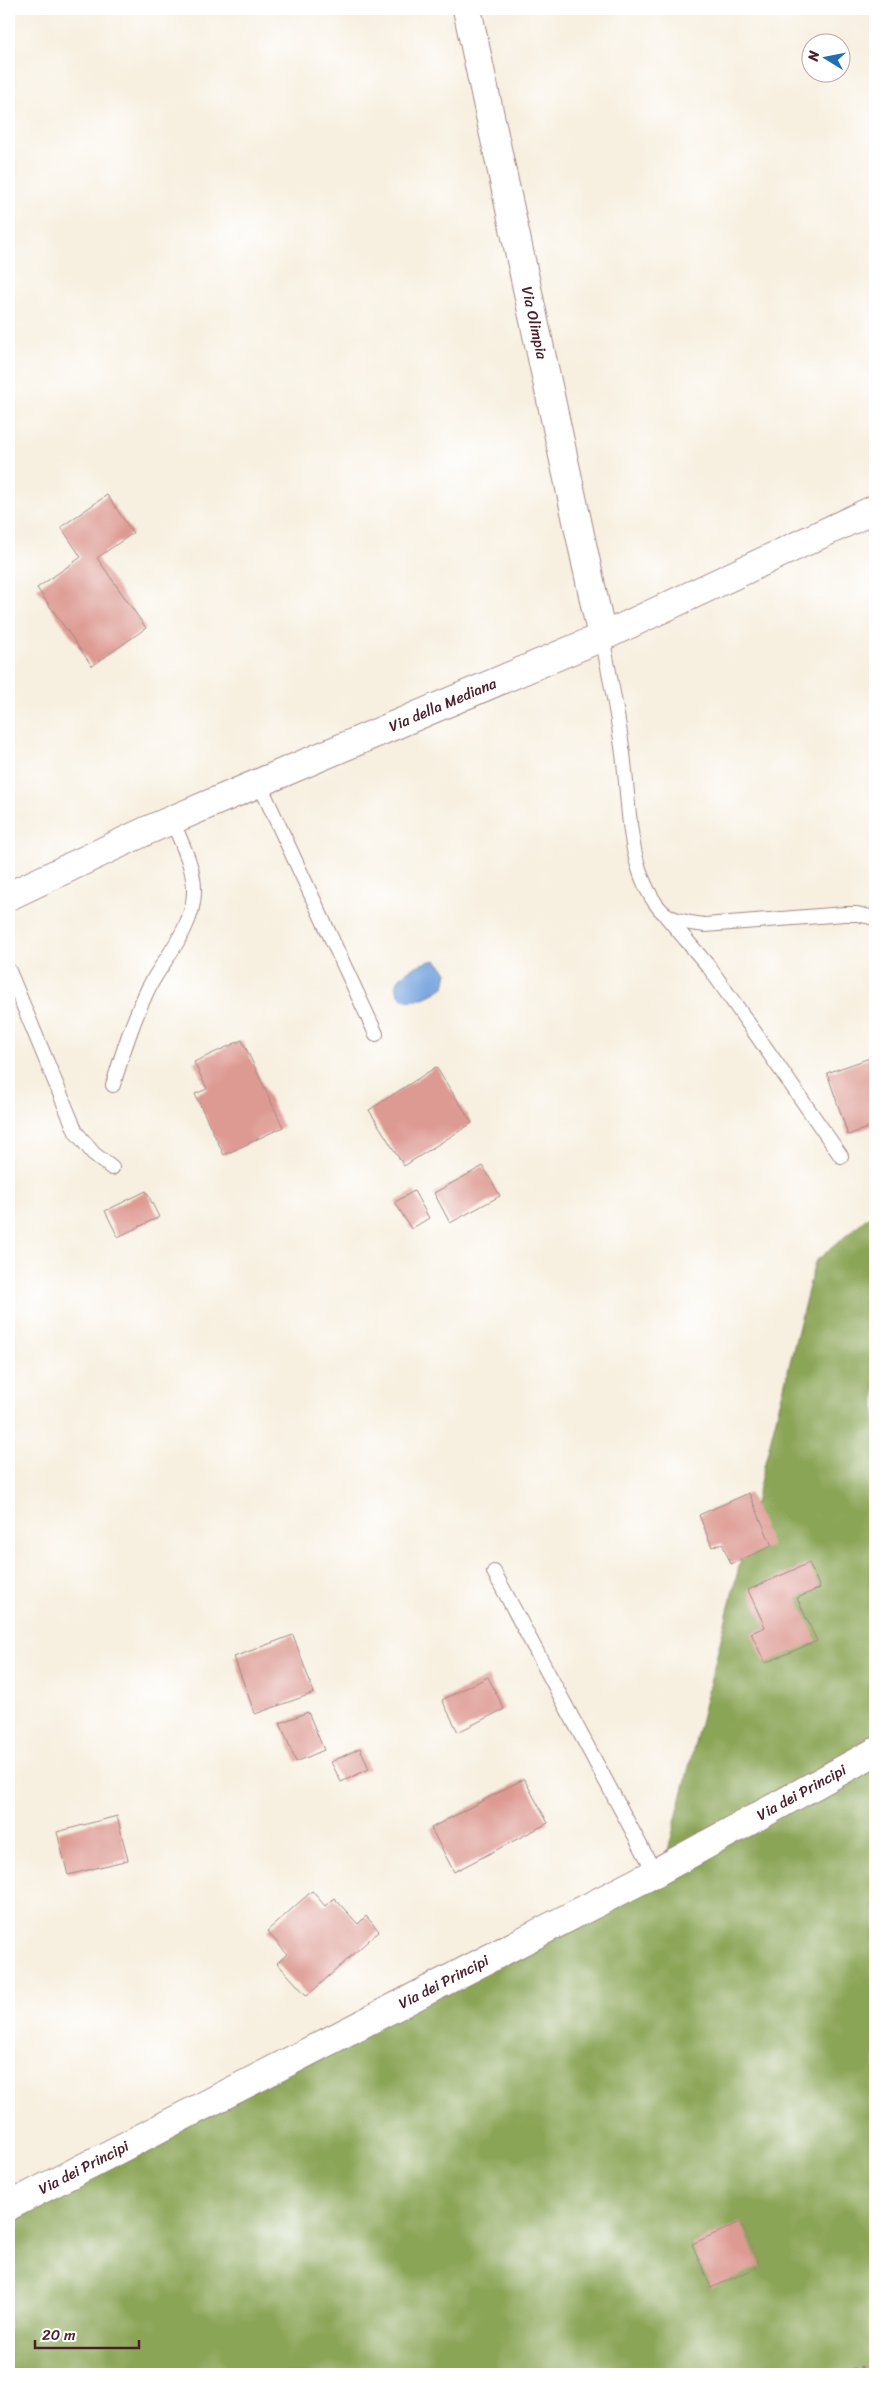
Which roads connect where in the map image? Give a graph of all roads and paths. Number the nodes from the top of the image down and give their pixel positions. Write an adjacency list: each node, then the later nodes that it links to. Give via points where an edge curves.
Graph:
1 (466, 9): 3 (street, Via Olimpia)
2 (875, 509): 3 (street, Via della Mediana)
3 (602, 638): 4 (street, Via della Mediana); 7 (lane, via 619,723 635,850 645,884)
4 (259, 783): 5 (street, Via della Mediana); 10 (lane)
5 (172, 820): 6 (street, Via della Mediana); 11 (lane, via 192,876 192,908 136,1016)
6 (9, 896)
7 (661, 910): 8 (lane, via 688,923 705,925 844,914); 12 (lane, via 709,967)
8 (875, 918)
9 (9, 971): 13 (lane, via 76,1132 93,1154)
10 (376, 1034)
11 (113, 1085)
12 (841, 1156)
13 (112, 1168)
14 (494, 1572): 16 (lane)
15 (875, 1752): 16 (street, Via dei Principi)
16 (655, 1873): 17 (street, Via dei Principi)
17 (9, 2206)
18 (875, 2364): 19 (path)
19 (836, 2374)

